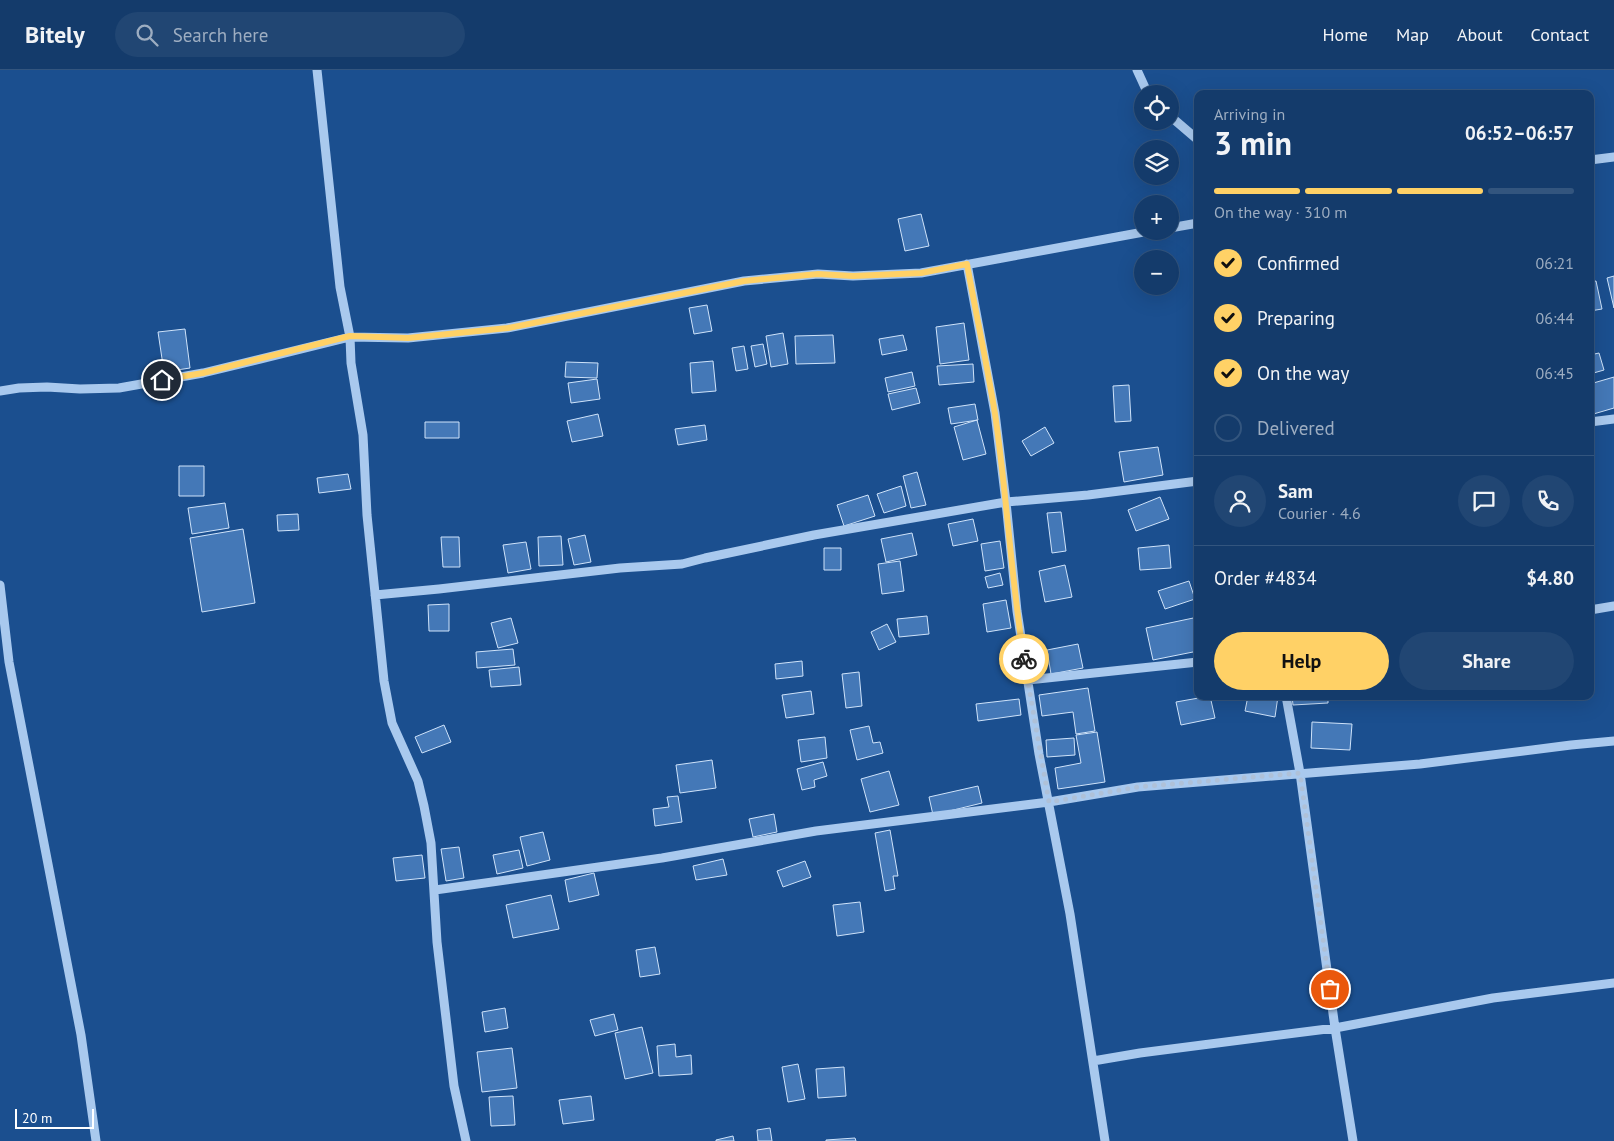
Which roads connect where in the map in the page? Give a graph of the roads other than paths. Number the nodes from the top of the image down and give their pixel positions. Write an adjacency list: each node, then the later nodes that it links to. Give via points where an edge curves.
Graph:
1 (317, 70): 12 (street, via 340,287)
2 (1137, 70): 3 (street)
3 (1144, 85)
4 (1179, 124): 5 (street)
5 (1194, 137)
6 (1614, 157): 7 (street)
7 (1594, 160)
8 (1194, 224): 9 (street)
9 (1179, 226)
10 (1134, 234): 11 (street)
11 (967, 264): 12 (street, via 921,273 818,274 744,281 508,328 408,338); 17 (street, via 995,413)
12 (350, 336): 13 (street, via 203,373 119,388 47,387); 19 (street, via 351,363 364,435)
13 (0, 391)
14 (1614, 419): 15 (street)
15 (1594, 422)
16 (1194, 482): 17 (street)
17 (1006, 502): 19 (street, via 814,535 682,564); 23 (street, via 1016,611)
18 (0, 585): 32 (street, via 9,662 81,1035)
19 (375, 595): 28 (street, via 392,723 418,781 431,844)
20 (1614, 606): 21 (street)
21 (1594, 609)
22 (1194, 662): 23 (street)
23 (1028, 680): 27 (street)
24 (1287, 700): 26 (street)
25 (1614, 742): 26 (street, via 1420,764)
26 (1300, 773): 27 (street, via 1138,787); 30 (street)
27 (1049, 802): 28 (street, via 816,831 662,858); 31 (street)
28 (435, 890): 33 (street, via 437,942 454,1086)
29 (1614, 983): 30 (street, via 1493,998)
30 (1335, 1028): 31 (street); 35 (street)
31 (1093, 1061): 34 (street)
32 (96, 1141)
33 (466, 1141)
34 (1105, 1141)
35 (1353, 1141)

